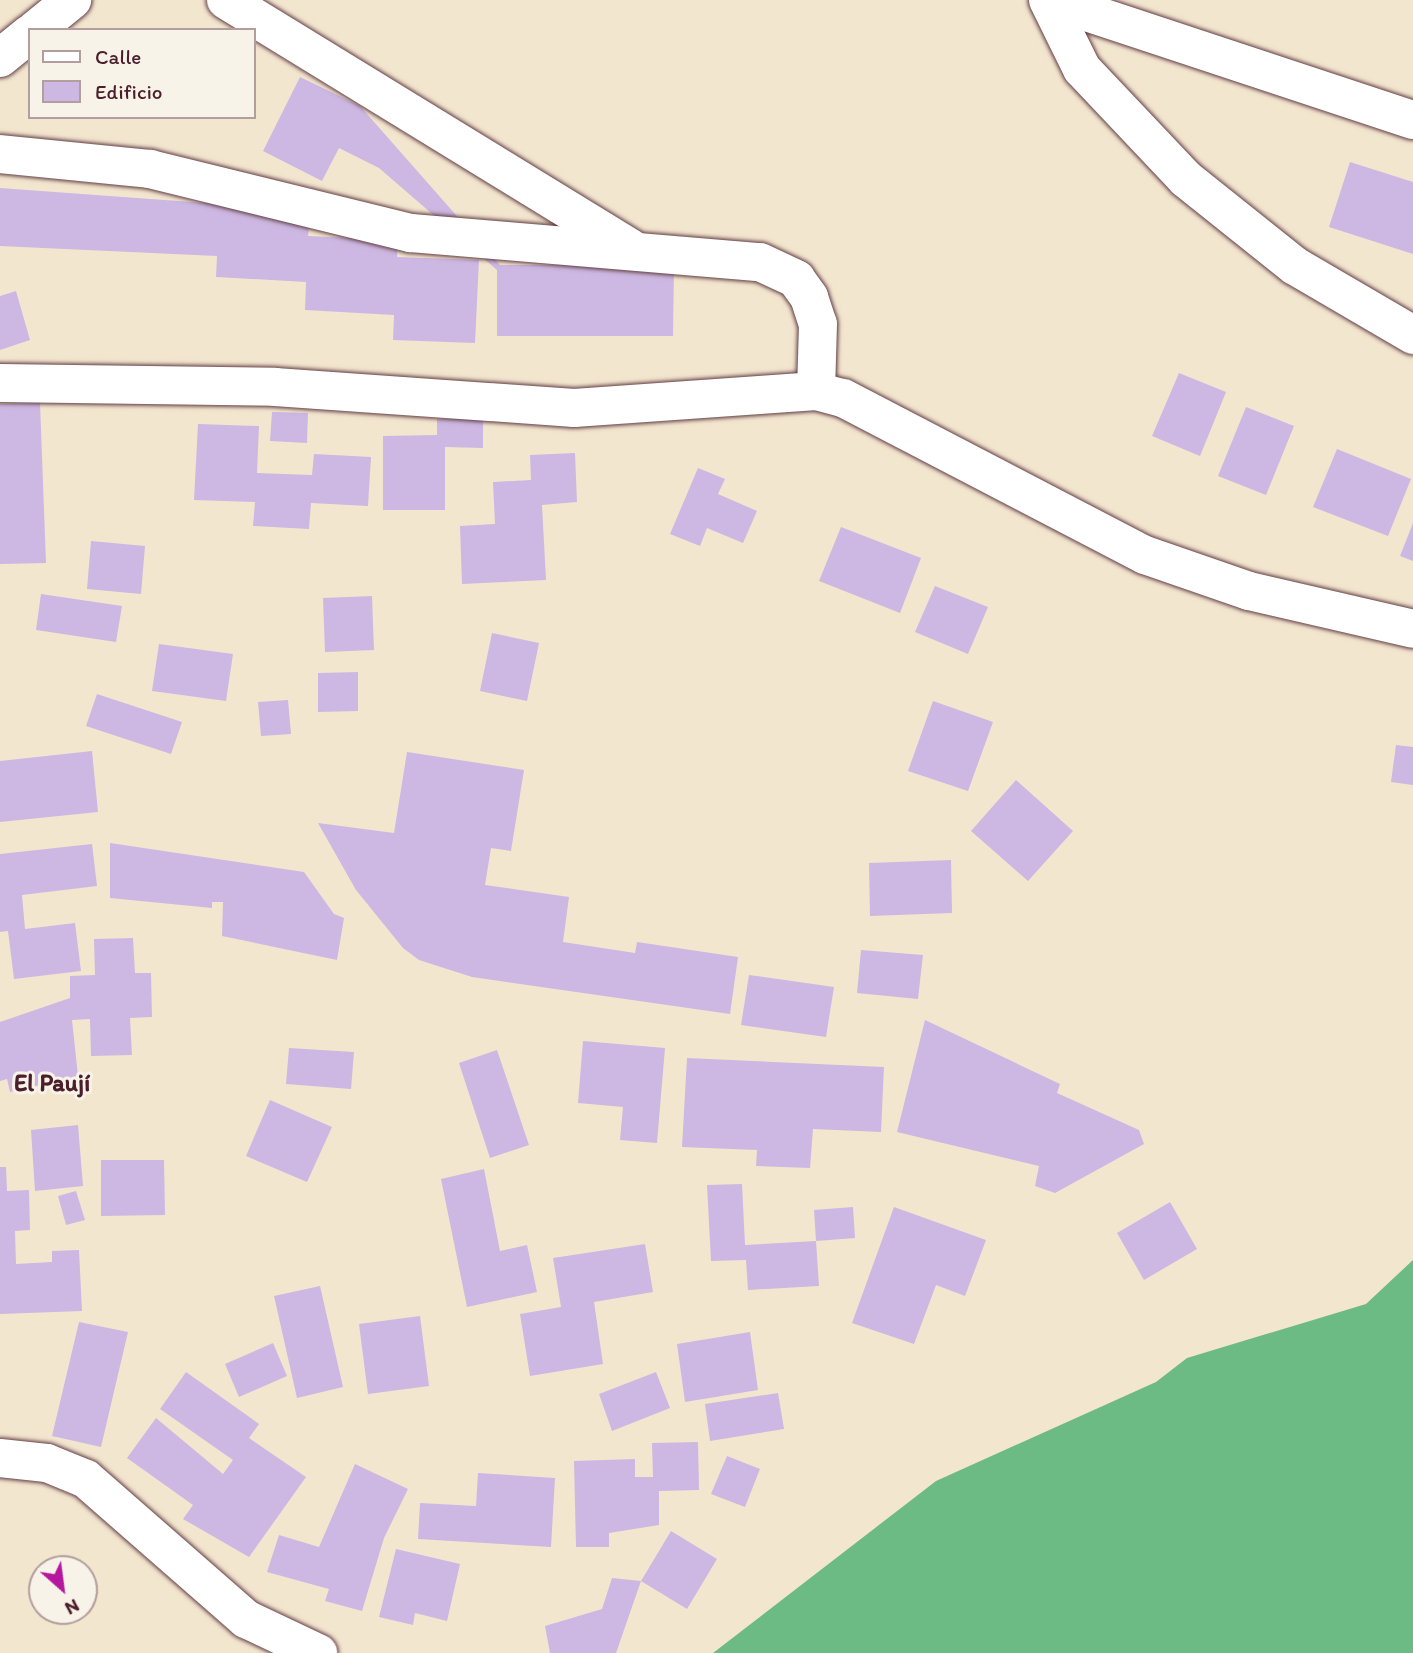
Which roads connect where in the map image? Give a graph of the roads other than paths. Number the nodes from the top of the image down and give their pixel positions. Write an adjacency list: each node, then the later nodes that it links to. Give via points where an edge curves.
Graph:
1 (72, 0): 4 (street)
2 (226, 0): 9 (street)
3 (1049, 0): 7 (street); 10 (street, via 1082,69 1186,180 1295,265)
4 (37, 28)
5 (28, 36): 6 (street)
6 (0, 58)
7 (1413, 120)
8 (0, 154): 9 (street, via 150,169 411,233)
9 (635, 251): 12 (street, via 760,262 796,279 818,324)
10 (1413, 335)
11 (0, 383): 12 (street, via 275,387 573,408)
12 (816, 391): 13 (street, via 844,398 1145,555 1249,591)
13 (1413, 629)
14 (0, 1458): 15 (street, via 47,1462 86,1479 246,1619)
15 (318, 1653)

